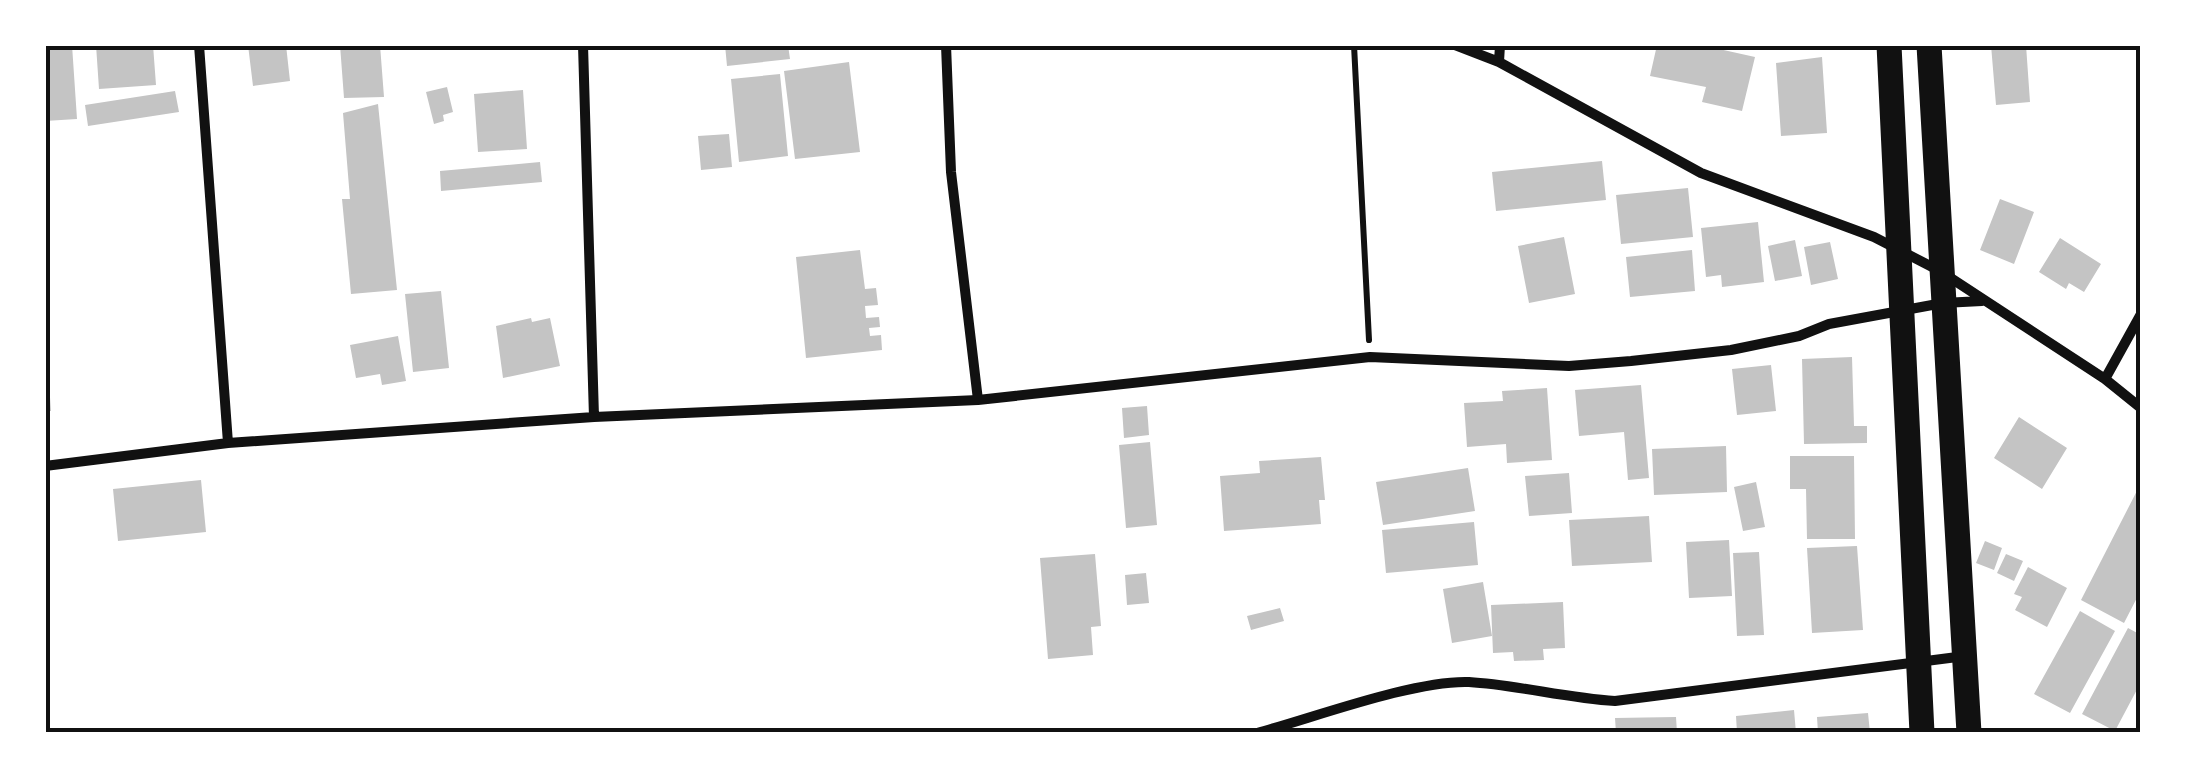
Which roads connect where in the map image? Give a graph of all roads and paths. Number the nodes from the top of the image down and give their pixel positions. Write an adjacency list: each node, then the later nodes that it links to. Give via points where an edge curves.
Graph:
1 (199, 45): 21 (street)
2 (583, 45): 20 (street)
3 (946, 45): 18 (street, via 951,172)
4 (1354, 45): 16 (path)
5 (1455, 45): 9 (street)
6 (1500, 45): 9 (street)
7 (1889, 45): 10 (main road)
8 (1928, 45): 11 (main road)
9 (1499, 62): 10 (street, via 1701,173)
10 (1900, 252): 11 (street); 14 (main road)
11 (1940, 271): 12 (street); 13 (main road)
12 (1982, 301): 13 (street); 17 (street)
13 (1943, 303): 14 (street); 23 (main road)
14 (1903, 310): 16 (street, via 1731,350 1631,361 1569,366); 24 (main road)
15 (2141, 314): 17 (street)
16 (1370, 356): 18 (street)
17 (2105, 379): 19 (street)
18 (978, 400): 20 (street)
19 (2141, 408)
20 (594, 417): 21 (street)
21 (228, 443): 22 (street)
22 (45, 466)
23 (1965, 656): 24 (street); 27 (main road)
24 (1918, 662): 25 (street, via 1615,701 1464,682); 26 (main road)
25 (1257, 733)
26 (1922, 733)
27 (1969, 733)

